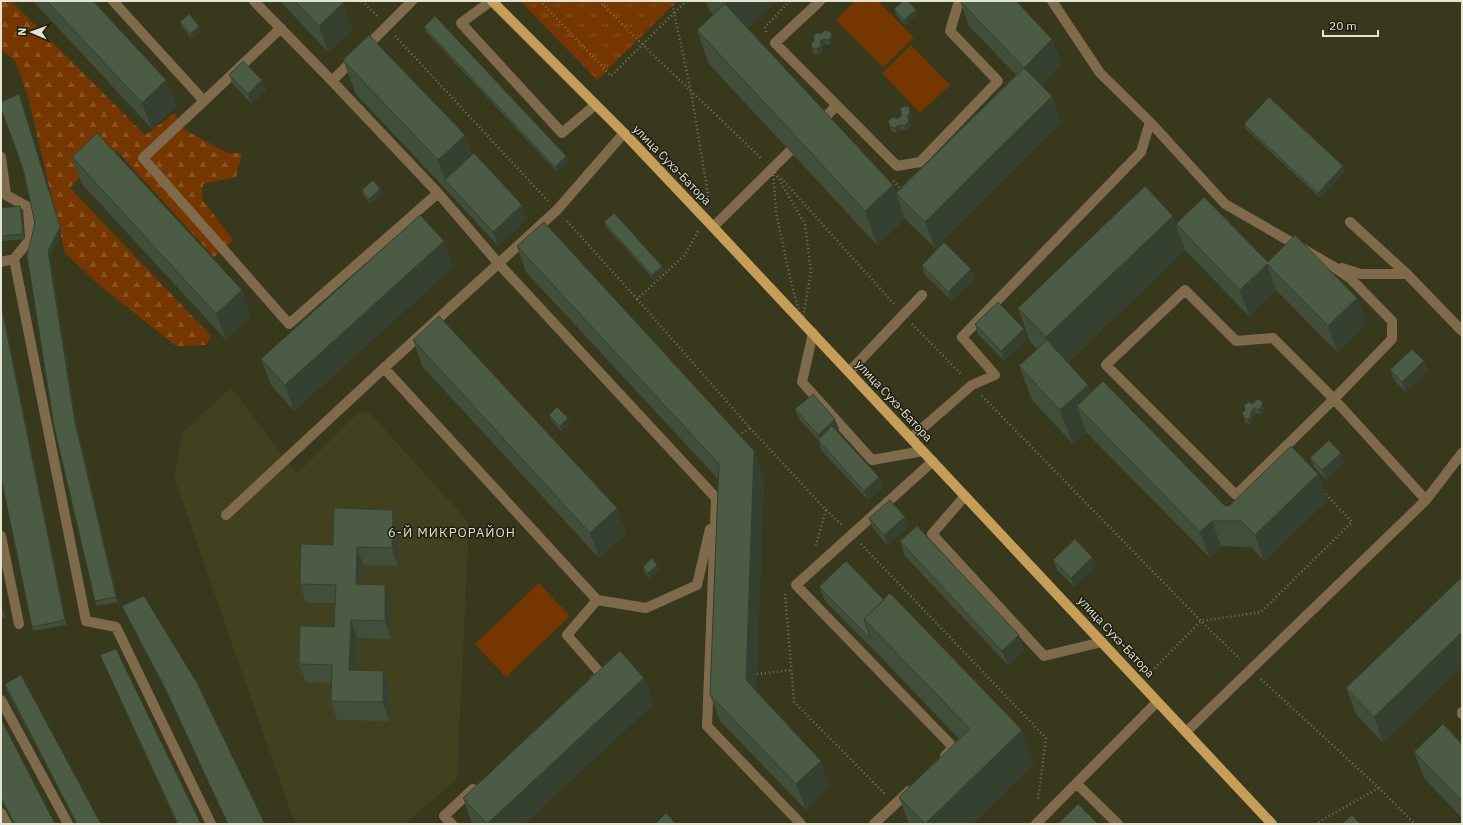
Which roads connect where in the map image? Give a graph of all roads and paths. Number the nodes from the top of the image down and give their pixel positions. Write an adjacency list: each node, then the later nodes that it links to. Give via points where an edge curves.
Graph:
1 (113, 1): 21 (lane)
2 (254, 1): 16 (lane)
3 (362, 1): 15 (path)
4 (412, 1): 15 (lane)
5 (492, 1): 22 (main road, улица Сухэ-Батора); 22 (lane, via 461,24 562,133)
6 (540, 1): 18 (path, via 611,76)
7 (599, 1): 18 (path)
8 (672, 1): 14 (path)
9 (687, 1): 14 (path)
10 (790, 1): 17 (path, via 765,27)
11 (820, 1): 23 (lane, via 774,43)
12 (959, 1): 23 (lane, via 950,31 998,81 920,162 897,166)
13 (1052, 1): 24 (lane, via 1100,73)
14 (674, 13): 18 (path); 20 (path)
15 (386, 26): 19 (lane); 33 (path)
16 (281, 28): 19 (lane); 21 (lane)
17 (767, 39)
18 (643, 45): 20 (path)
19 (332, 81): 31 (lane)
20 (691, 91): 29 (path); 34 (path, via 710,208)
21 (204, 101): 31 (lane, via 143,158 289,324)
22 (596, 105): 26 (main road, улица Сухэ-Батора)
23 (836, 106): 25 (lane)
24 (1150, 122): 40 (lane, via 1225,204); 50 (lane, via 1141,152 962,336 995,375)
25 (818, 125)
26 (624, 133): 33 (lane); 34 (main road, улица Сухэ-Батора)
27 (790, 151): 29 (lane)
28 (1, 157): 37 (lane, via 6,195 28,207 30,239)
29 (773, 169): 36 (lane); 44 (path); 45 (path, via 776,212); 45 (path, via 805,224 811,272)
30 (892, 179): 32 (path)
31 (438, 193): 39 (lane)
32 (908, 195)
33 (557, 210): 39 (lane); 43 (path)
34 (705, 218): 36 (main road, улица Сухэ-Батора); 43 (path, via 685,255)
35 (1350, 222): 41 (lane)
36 (713, 227): 45 (main road, улица Сухэ-Батора)
37 (14, 259): 38 (lane); 86 (lane, via 86,620 116,627)
38 (1, 262)
39 (498, 264): 48 (lane); 59 (lane)
40 (1331, 265): 41 (lane, via 1361,274); 51 (lane, via 1350,278 1392,321 1392,339)
41 (1407, 274): 46 (lane)
42 (922, 295): 44 (lane)
43 (637, 299): 52 (path, via 750,428)
44 (903, 314): 49 (lane); 50 (path)
45 (802, 322): 47 (main road, улица Сухэ-Батора)
46 (1462, 331)
47 (813, 333): 49 (main road, улица Сухэ-Батора); 54 (lane, via 802,382 872,460)
48 (384, 368): 62 (lane); 65 (lane)
49 (849, 372): 53 (main road, улица Сухэ-Батора)
50 (972, 385): 53 (lane); 66 (path)
51 (1334, 400): 51 (lane, via 1236,495 1106,365 1185,290 1236,341 1273,338); 60 (lane)
52 (737, 436)
53 (911, 438): 54 (main road, улица Сухэ-Батора)
54 (923, 451): 56 (main road, улица Сухэ-Батора)
55 (1462, 452): 60 (lane)
56 (933, 461): 58 (main road, улица Сухэ-Батора); 63 (lane)
57 (1320, 487): 66 (path, via 1352,522 1261,612)
58 (965, 496): 68 (main road, улица Сухэ-Батора); 68 (lane, via 932,534 1044,656)
59 (716, 498): 65 (lane, via 697,585 646,608); 88 (lane, via 707,726)
60 (1426, 500): 69 (lane)
61 (826, 510): 63 (path)
62 (226, 515)
63 (851, 535): 77 (lane, via 796,585 953,747); 82 (path, via 1046,738)
64 (1, 536): 67 (lane)
65 (597, 600): 73 (lane, via 567,635 601,674)
66 (1201, 622): 69 (path); 72 (path)
67 (19, 624)
68 (1102, 642): 72 (main road, улица Сухэ-Батора)
69 (1250, 669): 76 (lane); 81 (path)
70 (791, 670): 71 (path)
71 (757, 674)
72 (1141, 682): 75 (main road, улица Сухэ-Батора)
73 (583, 690)
74 (1, 700): 85 (lane)
75 (1157, 702): 76 (main road, улица Сухэ-Батора); 80 (lane)
76 (1186, 732): 92 (main road, улица Сухэ-Батора)
77 (937, 763)
78 (479, 784): 87 (lane, via 444,816)
79 (916, 784): 89 (lane)
80 (1077, 784): 90 (lane); 91 (lane)
81 (1379, 788): 93 (path); 94 (path)
82 (1038, 804)
83 (1, 813): 84 (lane)
84 (7, 824)
85 (68, 824)
86 (211, 824)
87 (452, 824)
88 (801, 824)
89 (874, 824)
90 (1036, 824)
91 (1118, 824)
92 (1272, 824)
93 (1315, 824)
94 (1415, 824)

